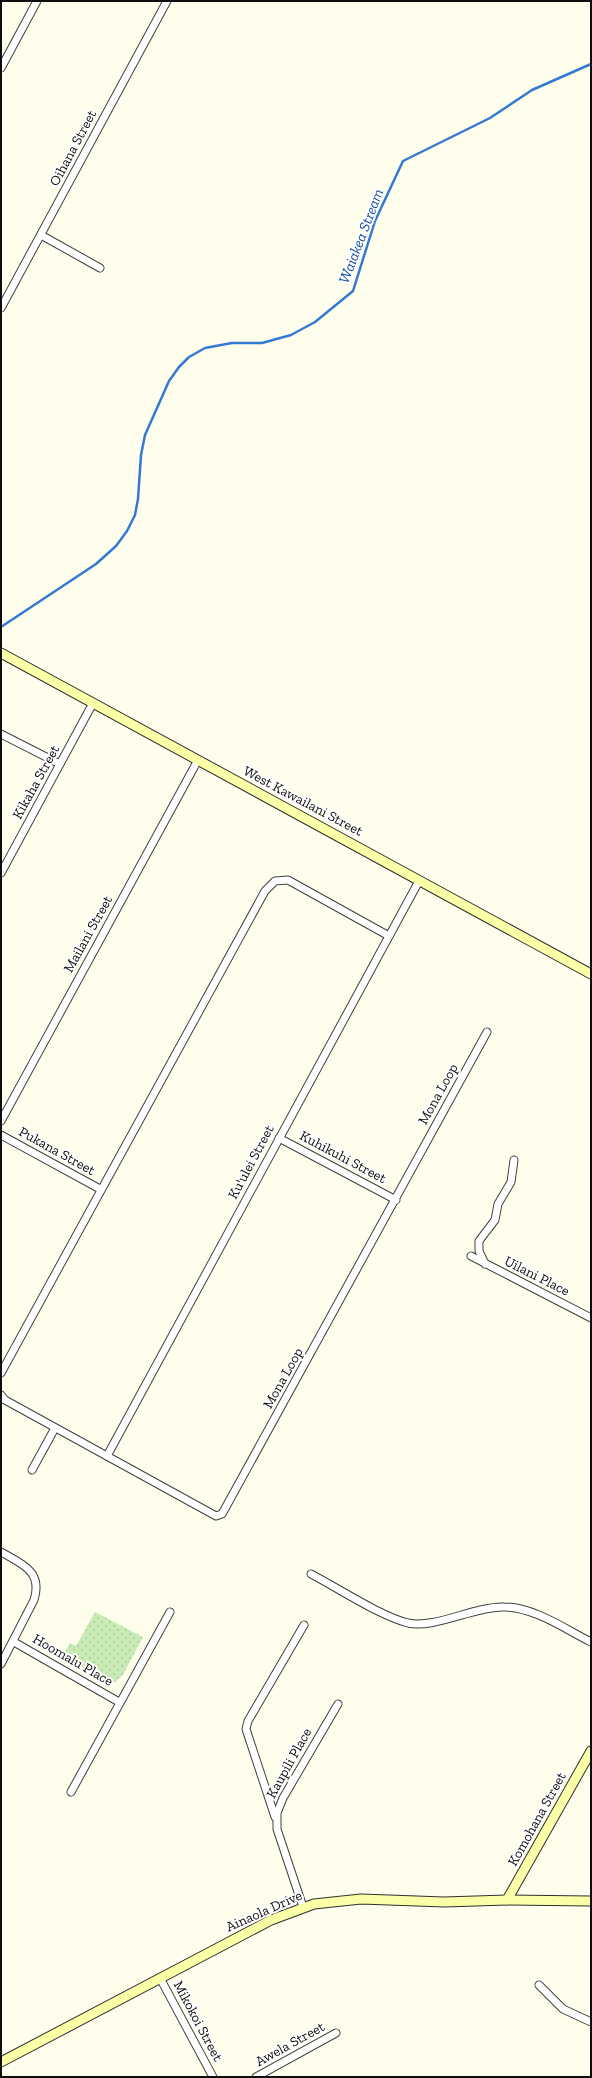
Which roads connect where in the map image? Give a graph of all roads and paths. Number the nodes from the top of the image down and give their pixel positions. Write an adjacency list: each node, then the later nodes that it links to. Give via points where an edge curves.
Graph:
1 (37, 1): 3 (street)
2 (166, 1): 4 (street, Oihana Street)
3 (1, 68)
4 (41, 235): 5 (street); 6 (street, Oihana Street)
5 (100, 268)
6 (1, 308)
7 (1, 653): 8 (street, West Kawailani Street)
8 (93, 703): 10 (street, West Kawailani Street); 11 (street, Kikaha Street)
9 (1, 734): 11 (street)
10 (198, 760): 13 (street, West Kawailani Street); 17 (street, Mailani Street)
11 (60, 764): 12 (street, Kikaha Street)
12 (2, 870)
13 (419, 881): 14 (street, Ku'ulei Street); 15 (street, West Kawailani Street)
14 (389, 936): 19 (street, Ku'ulei Street); 21 (street, via 288,880 274,881 265,891)
15 (591, 974)
16 (487, 1032): 22 (street, Mona Loop)
17 (1, 1121)
18 (1, 1135): 21 (street, Pukana Street)
19 (279, 1138): 22 (street, Kuhikuhi Street); 29 (street, Ku'ulei Street)
20 (514, 1160): 24 (street, via 511,1182 498,1204 495,1220 479,1241 479,1251)
21 (100, 1189): 26 (street)
22 (396, 1200): 29 (street, Mona Loop, via 222,1514 216,1516)
23 (471, 1256): 24 (street, Uilani Place)
24 (485, 1264): 25 (street, Uilani Place)
25 (591, 1318)
26 (1, 1373)
27 (1, 1395): 28 (street, Mona Loop, via 5,1400)
28 (55, 1428): 29 (street, Mona Loop); 30 (street)
29 (107, 1456)
30 (32, 1470)
31 (1, 1552): 35 (street, via 32,1572 36,1581 34,1600)
32 (310, 1574): 36 (street, via 385,1614 410,1623 432,1622 505,1607 535,1614)
33 (170, 1612): 38 (street, Hoomalu Place)
34 (304, 1625): 42 (street, via 248,1721 246,1729)
35 (14, 1642): 37 (street); 38 (street, Hoomalu Place)
36 (591, 1642)
37 (1, 1664)
38 (119, 1702): 41 (street, Hoomalu Place)
39 (338, 1704): 42 (street, Kaupili Place, via 283,1798 277,1813)
40 (591, 1751): 43 (street, Komohana Street)
41 (71, 1792)
42 (277, 1821): 45 (street, Kaupili Place, via 277,1829)
43 (507, 1900): 44 (street, Ainaola Drive); 45 (street, Ainaola Drive, via 444,1902 361,1899)
44 (591, 1901)
45 (303, 1907): 46 (street, Ainaola Drive, via 271,1920)
46 (160, 1978): 50 (street, Ainaola Drive); 51 (street, Mikokoi Street)
47 (538, 1985): 48 (street, via 563,2008)
48 (591, 2022)
49 (336, 2033): 52 (street, Awela Street)
50 (1, 2062)
51 (213, 2077)
52 (256, 2077)

